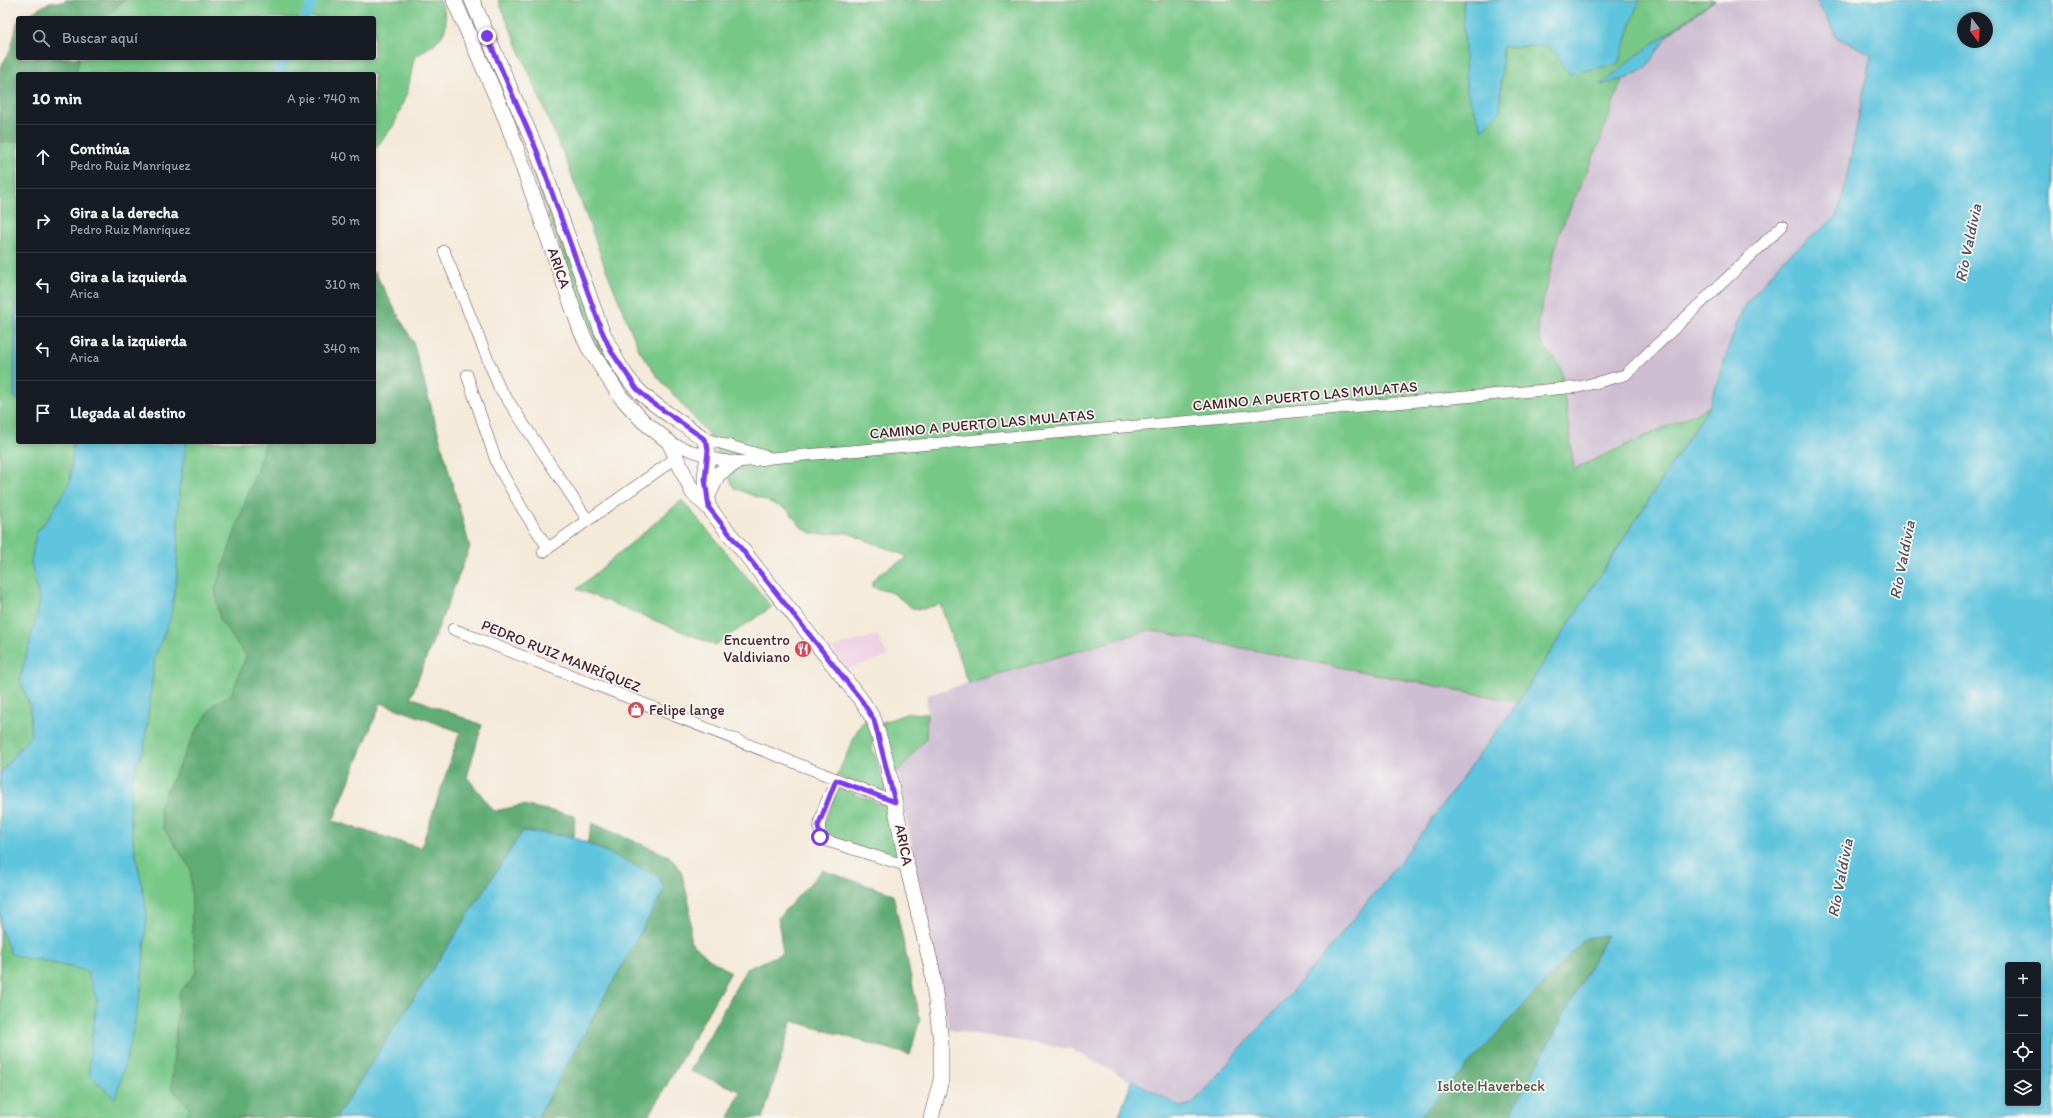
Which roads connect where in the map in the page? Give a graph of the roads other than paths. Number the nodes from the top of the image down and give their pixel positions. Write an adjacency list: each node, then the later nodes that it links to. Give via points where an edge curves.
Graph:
1 (454, 0): 7 (main road, ARICA, via 508,126 589,348 620,396)
2 (472, 0): 6 (main road, ARICA, via 537,151 611,351 637,389)
3 (1782, 226): 10 (street, CAMINO A PUERTO LAS MULATAS, via 1625,375 1579,388)
4 (444, 251): 13 (street, via 499,387)
5 (467, 375): 13 (street, via 498,464 545,550)
6 (703, 438): 9 (main road); 10 (street, CAMINO A PUERTO LAS MULATAS)
7 (669, 442): 8 (main road, ARICA); 9 (street, CAMINO A PUERTO LAS MULATAS)
8 (676, 458): 12 (main road, ARICA, via 693,493); 13 (street)
9 (708, 458): 11 (street, CAMINO A PUERTO LAS MULATAS); 12 (main road, via 705,479)
10 (771, 458): 11 (street, CAMINO A PUERTO LAS MULATAS)
11 (735, 463): 12 (main road, via 718,474 710,488)
12 (708, 504): 16 (main road, ARICA, via 858,695 874,720)
13 (587, 519)
14 (453, 629): 15 (street, PEDRO RUIZ MANRÍQUEZ)
15 (836, 780): 16 (street, PEDRO RUIZ MANRÍQUEZ); 17 (street, via 818,826 820,837)
16 (895, 802): 17 (main road, ARICA)
17 (907, 866): 18 (main road, ARICA, via 932,969 941,1042 941,1080)
18 (931, 1118)

